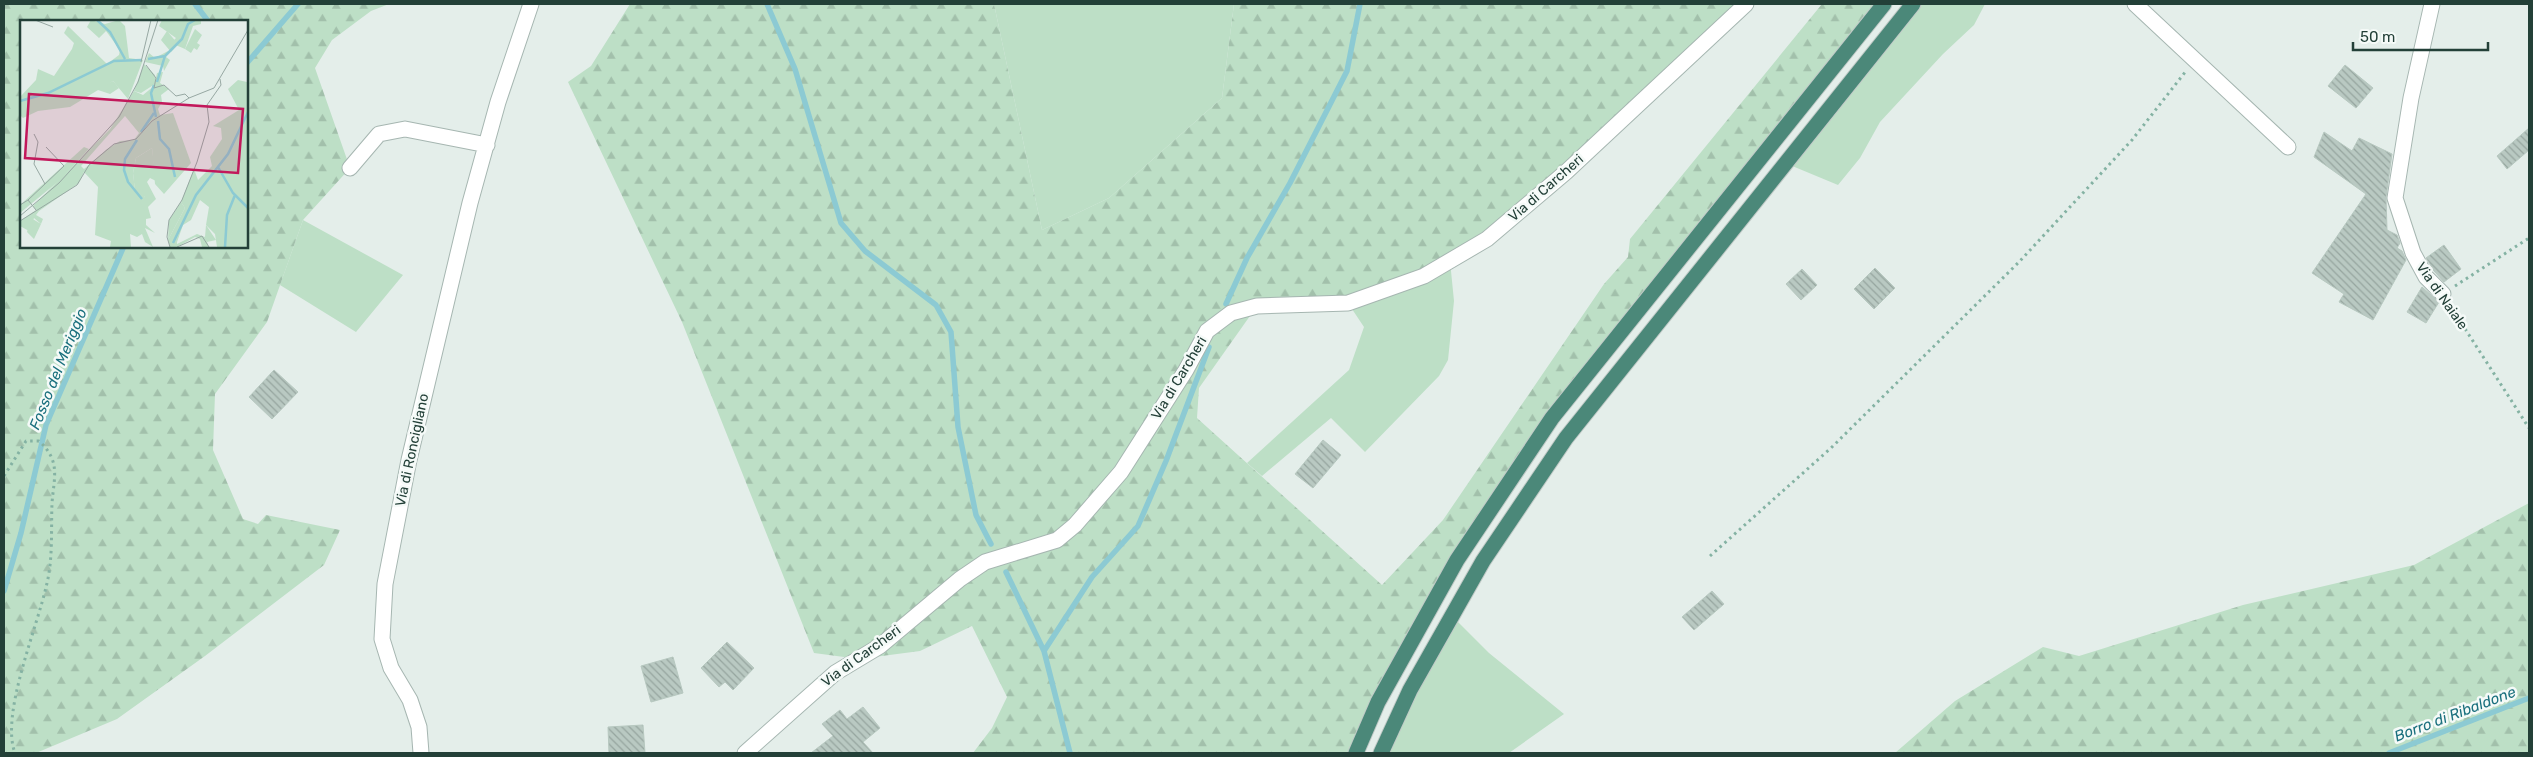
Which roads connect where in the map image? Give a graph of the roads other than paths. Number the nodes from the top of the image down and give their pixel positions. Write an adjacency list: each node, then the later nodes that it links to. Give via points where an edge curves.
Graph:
1 (531, 4): 7 (street, Via di Roncigliano)
2 (1746, 4): 12 (street, Via di Carcheri, via 1566,172 1487,239 1424,276 1348,304 1257,306 1231,313 1206,331 1186,370 1121,472 1075,525 1057,540 985,562 960,579 880,646 835,673)
3 (1884, 4): 13 (highway, via 1552,418 1457,560 1378,702)
4 (1913, 4): 14 (highway, via 1566,438 1483,561 1410,690)
5 (2135, 4): 8 (street)
6 (2432, 4): 10 (street, Via di Naiale, via 2411,98 2395,198 2413,253 2426,277)
7 (487, 145): 9 (street, via 405,129 379,134); 11 (street, Via di Roncigliano, via 436,342 385,584 382,639 391,668 410,700 420,727)
8 (2288, 147)
9 (350, 168)
10 (2443, 294)
11 (421, 753)
12 (745, 753)
13 (1356, 753)
14 (1381, 753)

